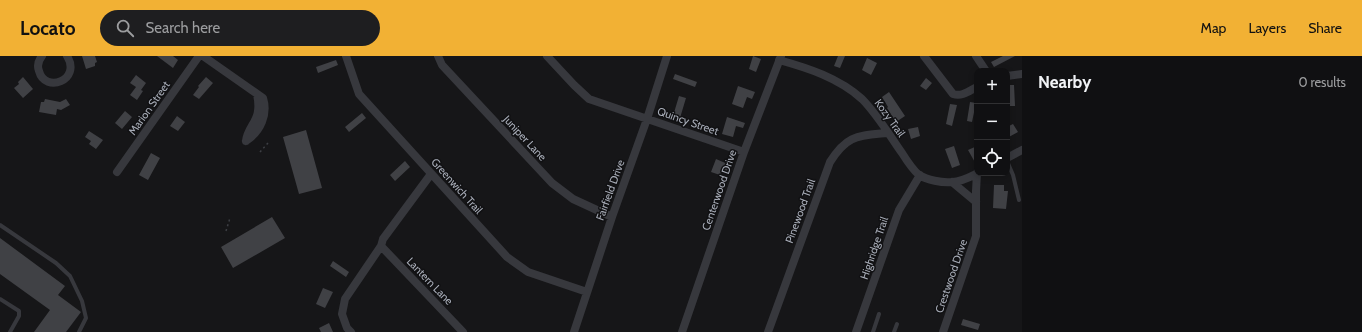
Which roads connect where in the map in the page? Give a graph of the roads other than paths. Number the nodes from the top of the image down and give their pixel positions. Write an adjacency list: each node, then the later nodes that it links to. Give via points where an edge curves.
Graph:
1 (67, 56): 10 (street, via 71,66 68,76 53,83 43,79 40,74)
2 (199, 56): 23 (street, Marion Street)
3 (203, 56): 16 (street)
4 (346, 56): 24 (street, Greenwich Trail, via 359,94)
5 (438, 56): 31 (street, Juniper Lane, via 442,65 552,183 573,199)
6 (547, 56): 17 (street, Quincy Street, via 589,99)
7 (667, 56): 17 (street, Fairfield Drive)
8 (924, 56): 15 (street, via 953,94 963,95)
9 (976, 56): 12 (street)
10 (40, 57)
11 (780, 58): 18 (street, Kozy Trail, via 822,74 856,94 871,109); 20 (street, Centerwood Drive)
12 (984, 68)
13 (1022, 74): 14 (street)
14 (1010, 76)
15 (974, 89)
16 (257, 94): 16 (street, via 258,111 247,133 246,141 253,136 265,114 263,98)
17 (648, 119): 20 (street, Quincy Street); 31 (street, Fairfield Drive)
18 (887, 133): 25 (street, Kozy Trail); 44 (street, Pinewood Trail, via 851,139 830,162)
19 (1022, 150): 21 (street)
20 (744, 152): 43 (street, Centerwood Drive)
21 (1010, 157)
22 (1010, 167): 29 (lane)
23 (117, 172)
24 (431, 174): 33 (street, via 383,239); 34 (street, Greenwich Trail, via 507,257 528,272)
25 (920, 175): 28 (street); 45 (street, Highridge Trail, via 899,210)
26 (974, 175): 28 (street)
27 (978, 176): 30 (street, Crestwood Drive)
28 (952, 182): 30 (street)
29 (1019, 200)
30 (976, 202): 48 (street, Crestwood Drive, via 976,236)
31 (612, 217): 34 (street, Fairfield Drive)
32 (0, 225): 39 (lane, via 56,263 70,276 82,301 86,318)
33 (381, 246): 40 (street, via 345,299 342,314); 41 (street, Lantern Lane)
34 (587, 292): 42 (street, Fairfield Drive)
35 (0, 299): 38 (lane, via 19,311)
36 (879, 314): 46 (lane)
37 (897, 324): 47 (lane)
38 (10, 332)
39 (79, 332)
40 (351, 332)
41 (463, 332)
42 (574, 332)
43 (682, 332)
44 (768, 332)
45 (856, 332)
46 (873, 332)
47 (894, 332)
48 (943, 332)

